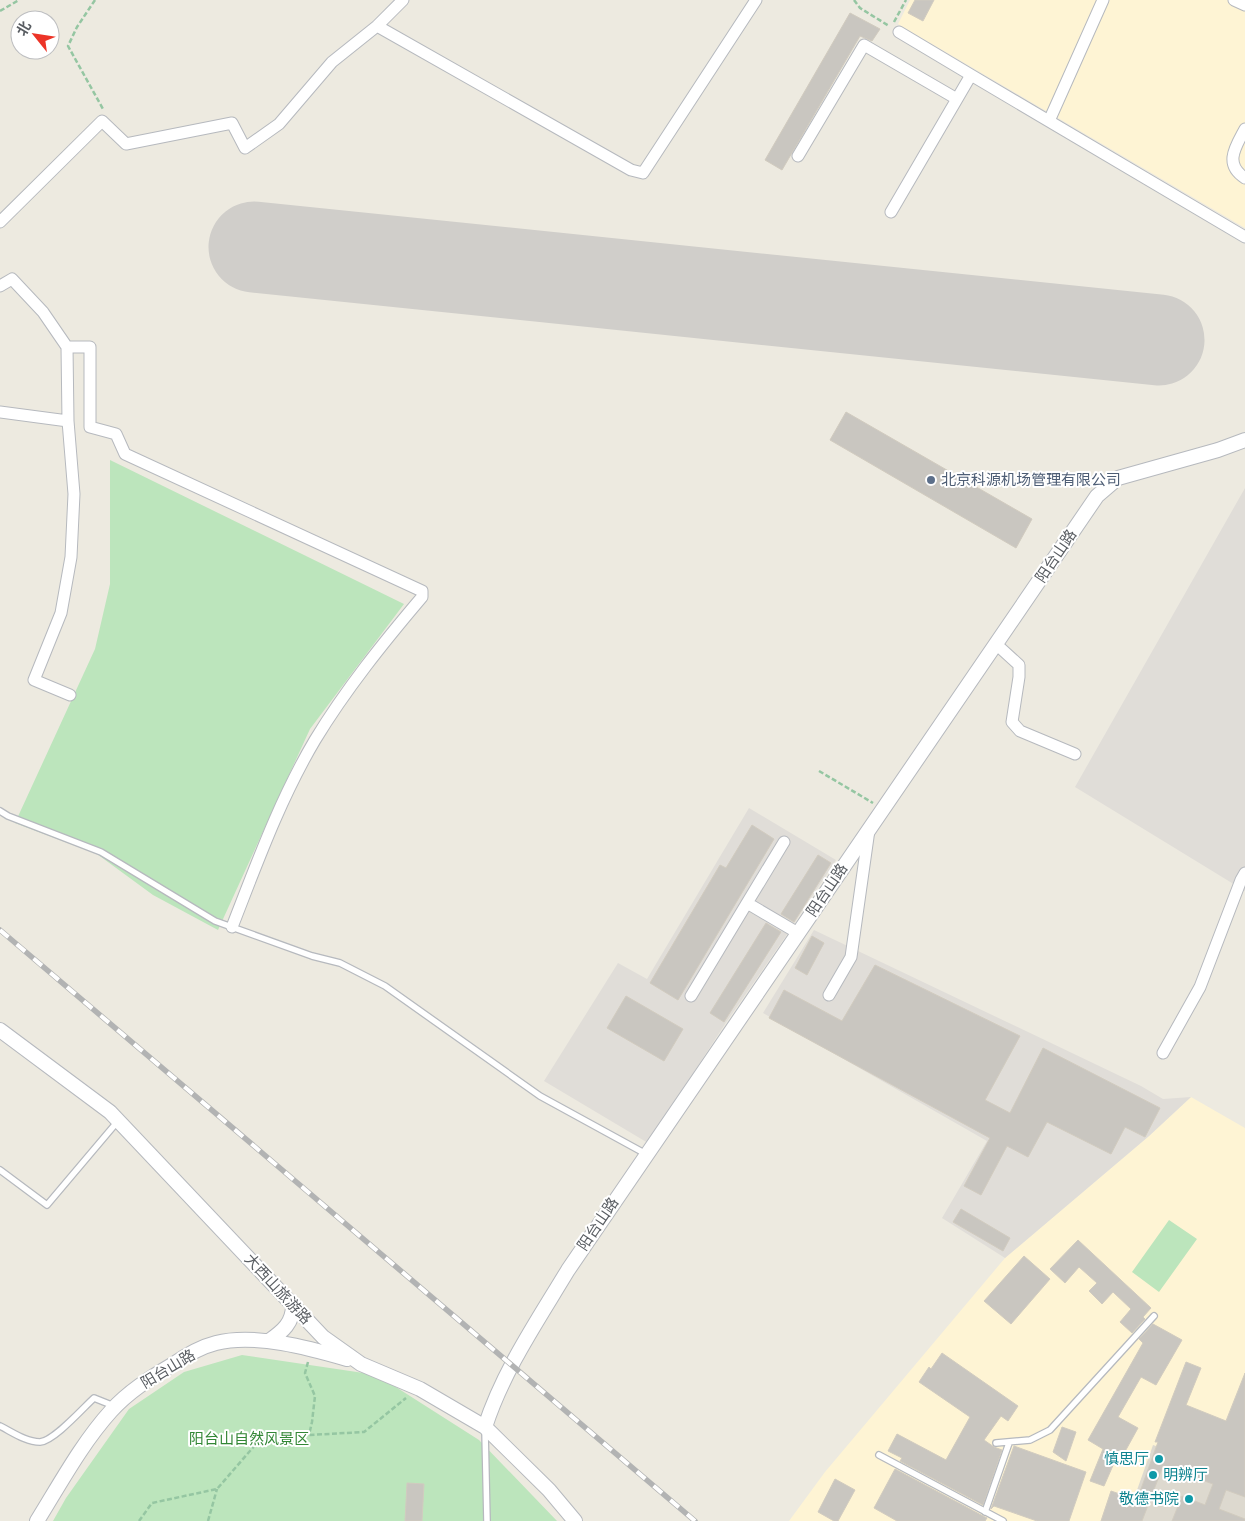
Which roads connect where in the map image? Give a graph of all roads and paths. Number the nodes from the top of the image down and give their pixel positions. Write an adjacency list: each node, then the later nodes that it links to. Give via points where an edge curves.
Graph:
1 (19, 0): 10 (path)
2 (95, 0): 15 (path, via 68,46 106,116)
3 (402, 0): 11 (street)
4 (756, 0): 11 (street, via 643,173 631,170)
5 (854, 0): 6 (path, via 860,8 891,27)
6 (906, 0)
7 (1103, 0): 16 (street)
8 (1234, 0): 9 (street)
9 (1245, 5)
10 (0, 11)
11 (377, 26): 15 (street, via 332,62 279,124 245,148 232,123 126,144)
12 (899, 32): 13 (street)
13 (971, 75): 14 (street); 16 (street)
14 (957, 99): 18 (street, via 864,45); 20 (street)
15 (102, 121): 21 (street)
16 (1048, 121): 22 (street)
17 (1245, 129): 19 (street, via 1232,157 1235,169)
18 (798, 156)
19 (1245, 178)
20 (891, 212)
21 (0, 222)
22 (1245, 237)
23 (0, 286): 24 (street, via 12,279 43,312)
24 (67, 347): 26 (street); 38 (street, via 90,347 90,427 116,434 125,454 422,591 422,597 374,654 315,740 273,821)
25 (0, 412): 26 (street)
26 (68, 421): 29 (street, via 74,494 71,556 61,613 34,680)
27 (1245, 440): 28 (street, 阳台山路, via 1118,478 1097,496)
28 (996, 644): 30 (street, via 1019,665 1012,722 1020,731); 32 (street, 阳台山路)
29 (70, 695)
30 (1075, 754)
31 (819, 771): 32 (path)
32 (883, 809): 34 (street, 阳台山路)
33 (0, 811): 38 (lane, via 101,852 214,921)
34 (870, 828): 39 (street, 阳台山路); 40 (street, via 851,957)
35 (784, 842): 37 (street)
36 (1245, 873): 43 (street, via 1200,987)
37 (747, 903): 39 (street); 41 (street)
38 (232, 927): 45 (lane, via 340,963 385,986 540,1096)
39 (798, 933): 45 (street, 阳台山路)
40 (829, 995)
41 (691, 996)
42 (0, 1030): 44 (street, 大西山旅游路)
43 (1163, 1053)
44 (118, 1121): 46 (lane, via 47,1205); 47 (street, 大西山旅游路)
45 (646, 1154): 55 (street, 阳台山路, via 568,1270 520,1349 492,1404)
46 (0, 1170)
47 (293, 1305): 49 (street, via 290,1321); 51 (street, 大西山旅游路, via 323,1337)
48 (1154, 1316): 58 (lane, via 1050,1430 1030,1440)
49 (269, 1342): 50 (street, 阳台山路); 53 (street, 阳台山路, via 216,1343 188,1354)
50 (313, 1349): 51 (street, 阳台山路); 56 (path, via 305,1373 315,1396)
51 (361, 1364): 52 (street, 大西山旅游路)
52 (420, 1389): 55 (street, 大西山旅游路); 56 (path, via 364,1432)
53 (116, 1406): 54 (lane, via 94,1398 63,1429 42,1442); 62 (street, 阳台山路, via 82,1448)
54 (0, 1426)
55 (485, 1427): 65 (lane); 66 (street, 大西山旅游路, via 549,1490)
56 (308, 1435): 60 (path, via 256,1444)
57 (996, 1443): 58 (lane)
58 (1009, 1443): 61 (lane)
59 (880, 1455): 61 (lane)
60 (217, 1489): 63 (path, via 152,1504); 64 (path)
61 (985, 1512): 67 (lane)
62 (37, 1521)
63 (139, 1521)
64 (208, 1521)
65 (488, 1521)
66 (575, 1521)
67 (1003, 1521)

